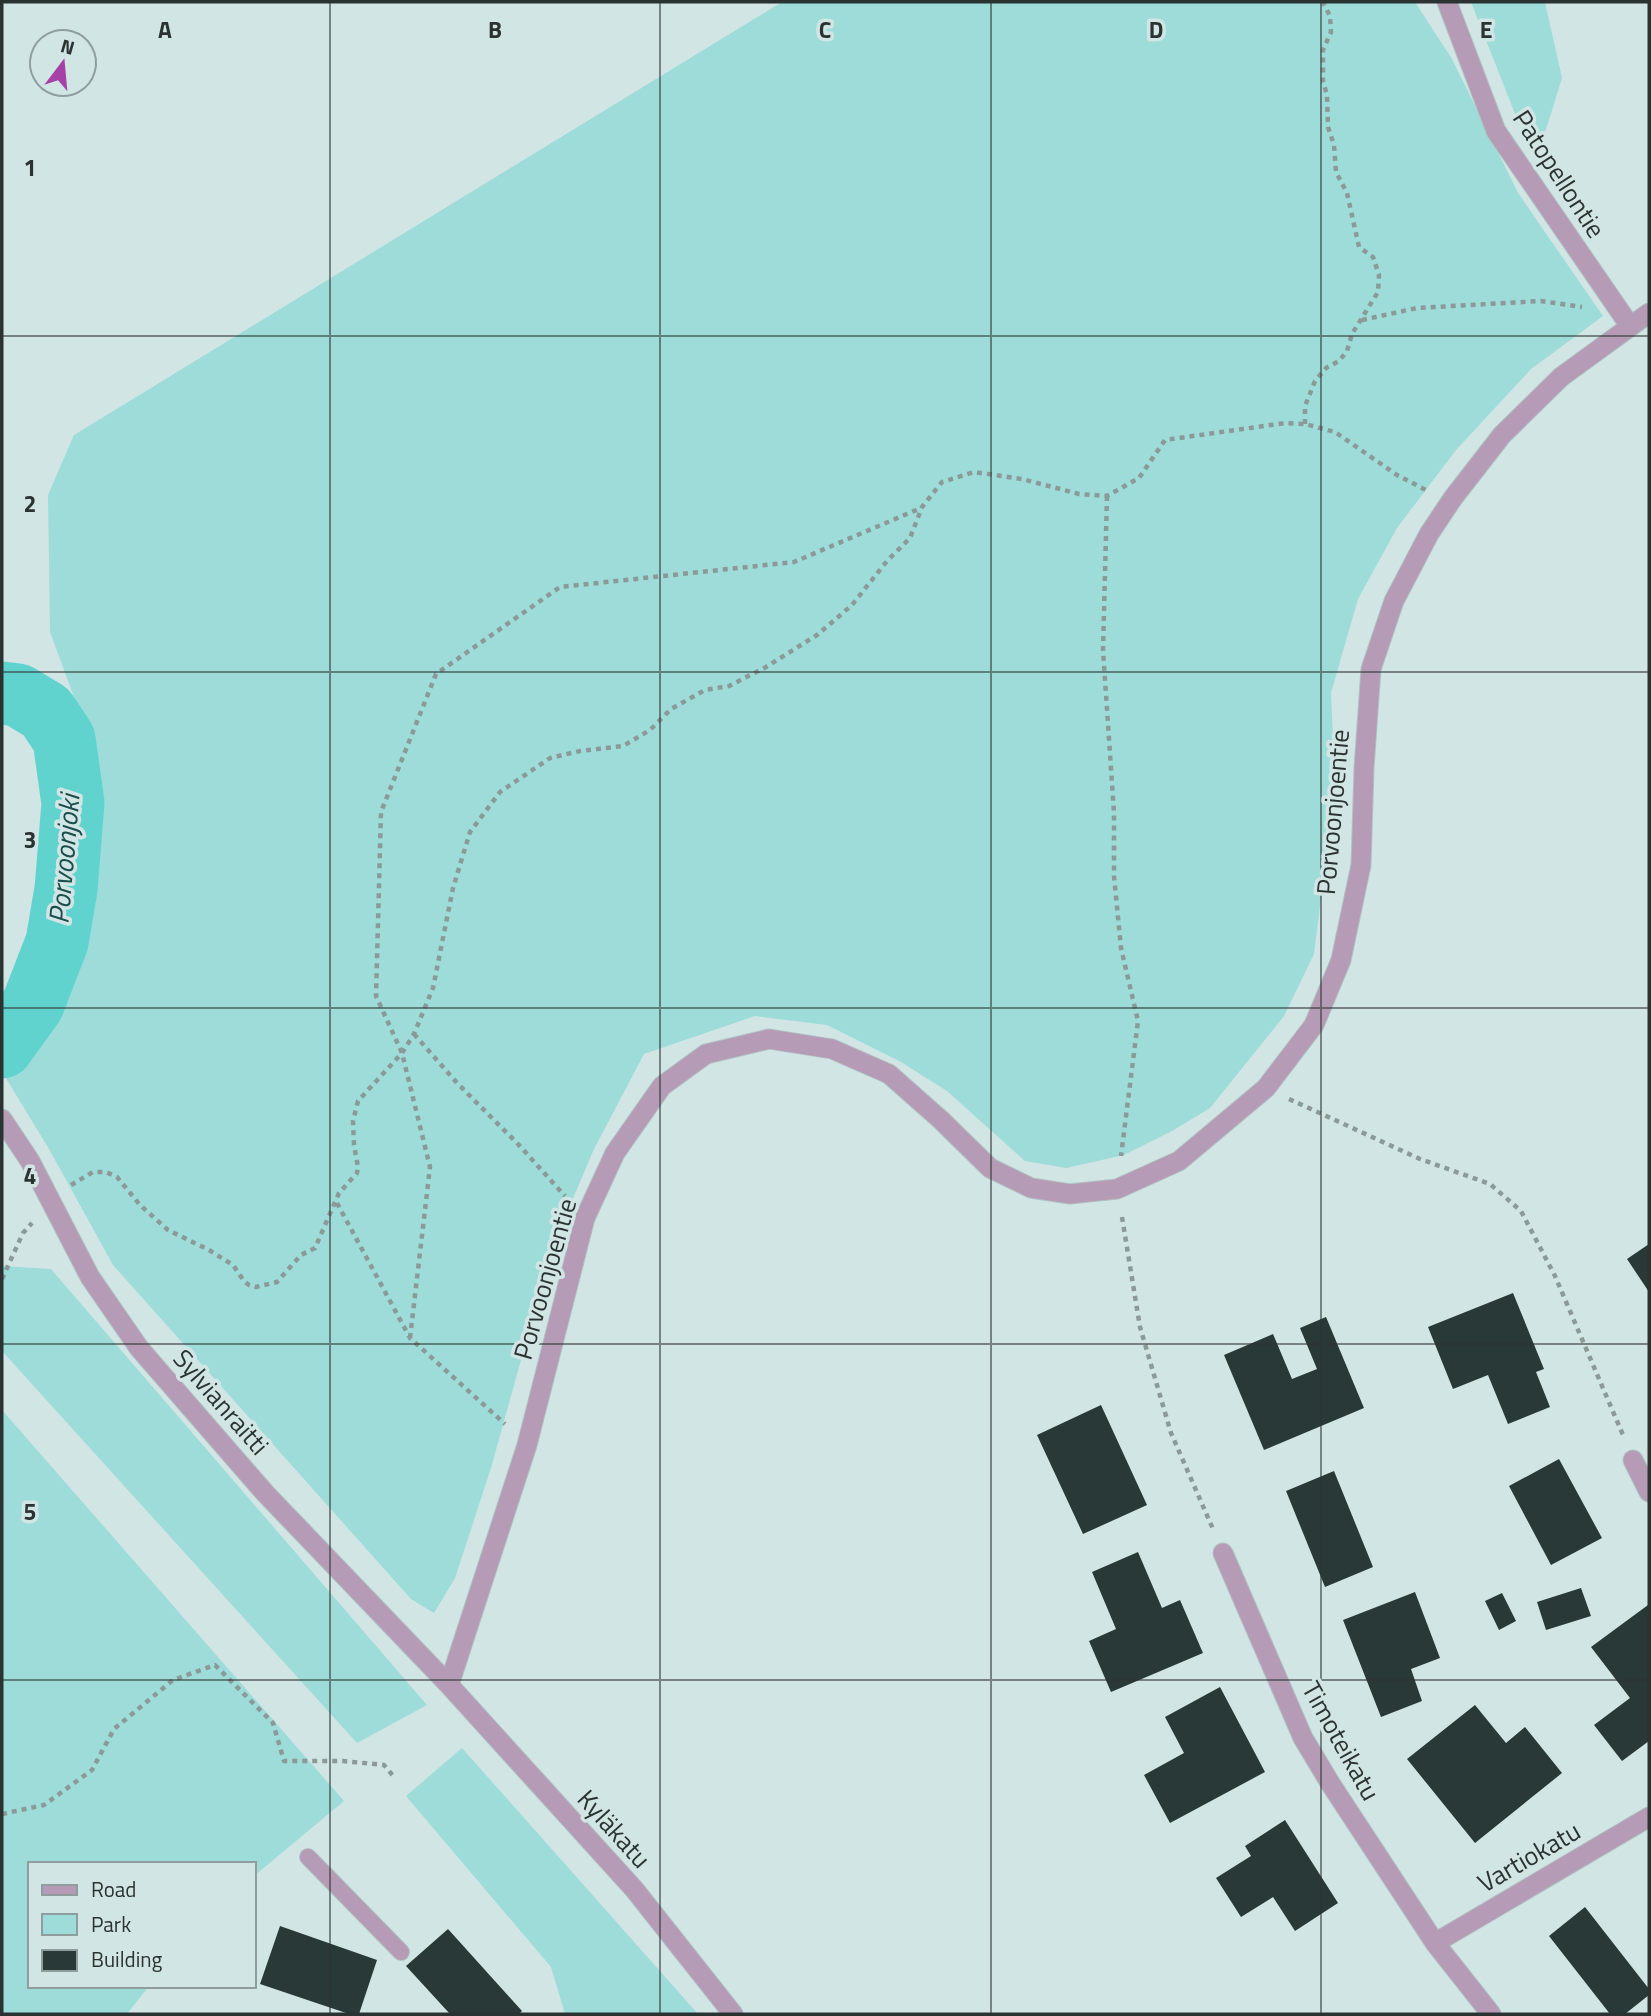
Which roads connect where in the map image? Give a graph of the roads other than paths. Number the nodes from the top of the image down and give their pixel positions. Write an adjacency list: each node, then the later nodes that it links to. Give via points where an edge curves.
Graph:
1 (1447, 2): 3 (street, Patopellontie, via 1496,131)
2 (1649, 313): 3 (street, Porvoonjoentie)
3 (1626, 320): 8 (street, Porvoonjoentie, via 1502,435 1429,534 1394,601 1371,669 1361,865 1341,960 1314,1025 1266,1088 1178,1161 1117,1189 1070,1194 1031,1188 990,1168 889,1073 832,1049 769,1039 706,1054 662,1086 615,1153 585,1217 527,1445)
4 (2, 1119): 8 (street, Sylvianraitti, via 30,1161 90,1277 139,1348 265,1493)
5 (1633, 1460): 6 (street)
6 (1649, 1492)
7 (1223, 1553): 11 (street, Timoteikatu, via 1303,1738)
8 (449, 1685): 13 (street, Kyläkatu, via 634,1889)
9 (1649, 1817): 11 (street, Vartiokatu)
10 (308, 1857): 12 (lane)
11 (1435, 1943): 14 (street, Timoteikatu)
12 (401, 1952)
13 (733, 2014)
14 (1491, 2014)

